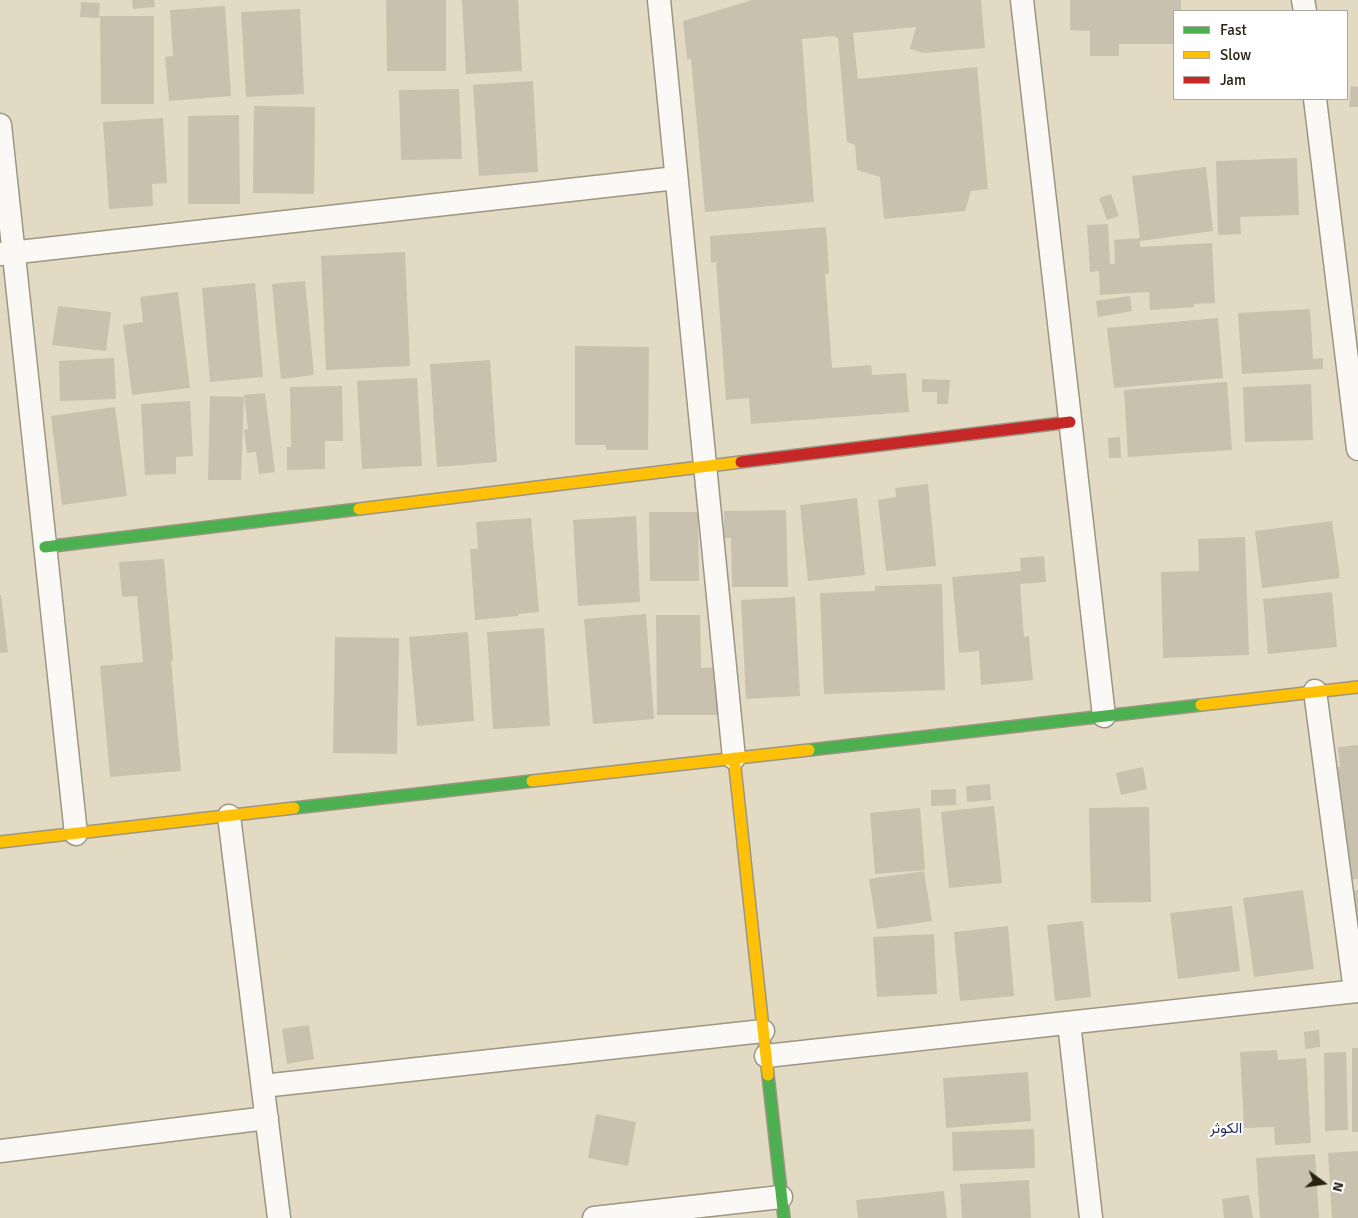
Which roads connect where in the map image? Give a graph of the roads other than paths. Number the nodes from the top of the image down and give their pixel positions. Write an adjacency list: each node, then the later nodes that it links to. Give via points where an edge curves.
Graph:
1 (658, 0): 5 (street)
2 (1022, 0): 8 (street)
3 (1315, 100): 7 (street)
4 (0, 125): 6 (street)
5 (676, 178): 6 (street); 10 (street)
6 (7, 253): 11 (street)
7 (1354, 389): 9 (street)
8 (1070, 422): 10 (street); 14 (street)
9 (1358, 449)
10 (705, 466): 11 (street); 15 (street)
11 (45, 547): 17 (street)
12 (1358, 686): 13 (street)
13 (1315, 691): 14 (street); 19 (street)
14 (1104, 716): 15 (street)
15 (734, 758): 16 (street); 21 (street)
16 (229, 816): 17 (street); 23 (street)
17 (76, 834): 18 (street)
18 (0, 842)
19 (1356, 991): 20 (street)
20 (1069, 1023): 22 (street); 29 (street)
21 (763, 1030): 22 (street); 23 (street)
22 (766, 1056): 26 (street)
23 (263, 1086): 24 (street)
24 (267, 1118): 25 (street); 27 (street)
25 (0, 1151)
26 (782, 1207): 28 (street)
27 (279, 1218)
28 (594, 1218)
29 (1091, 1218)

